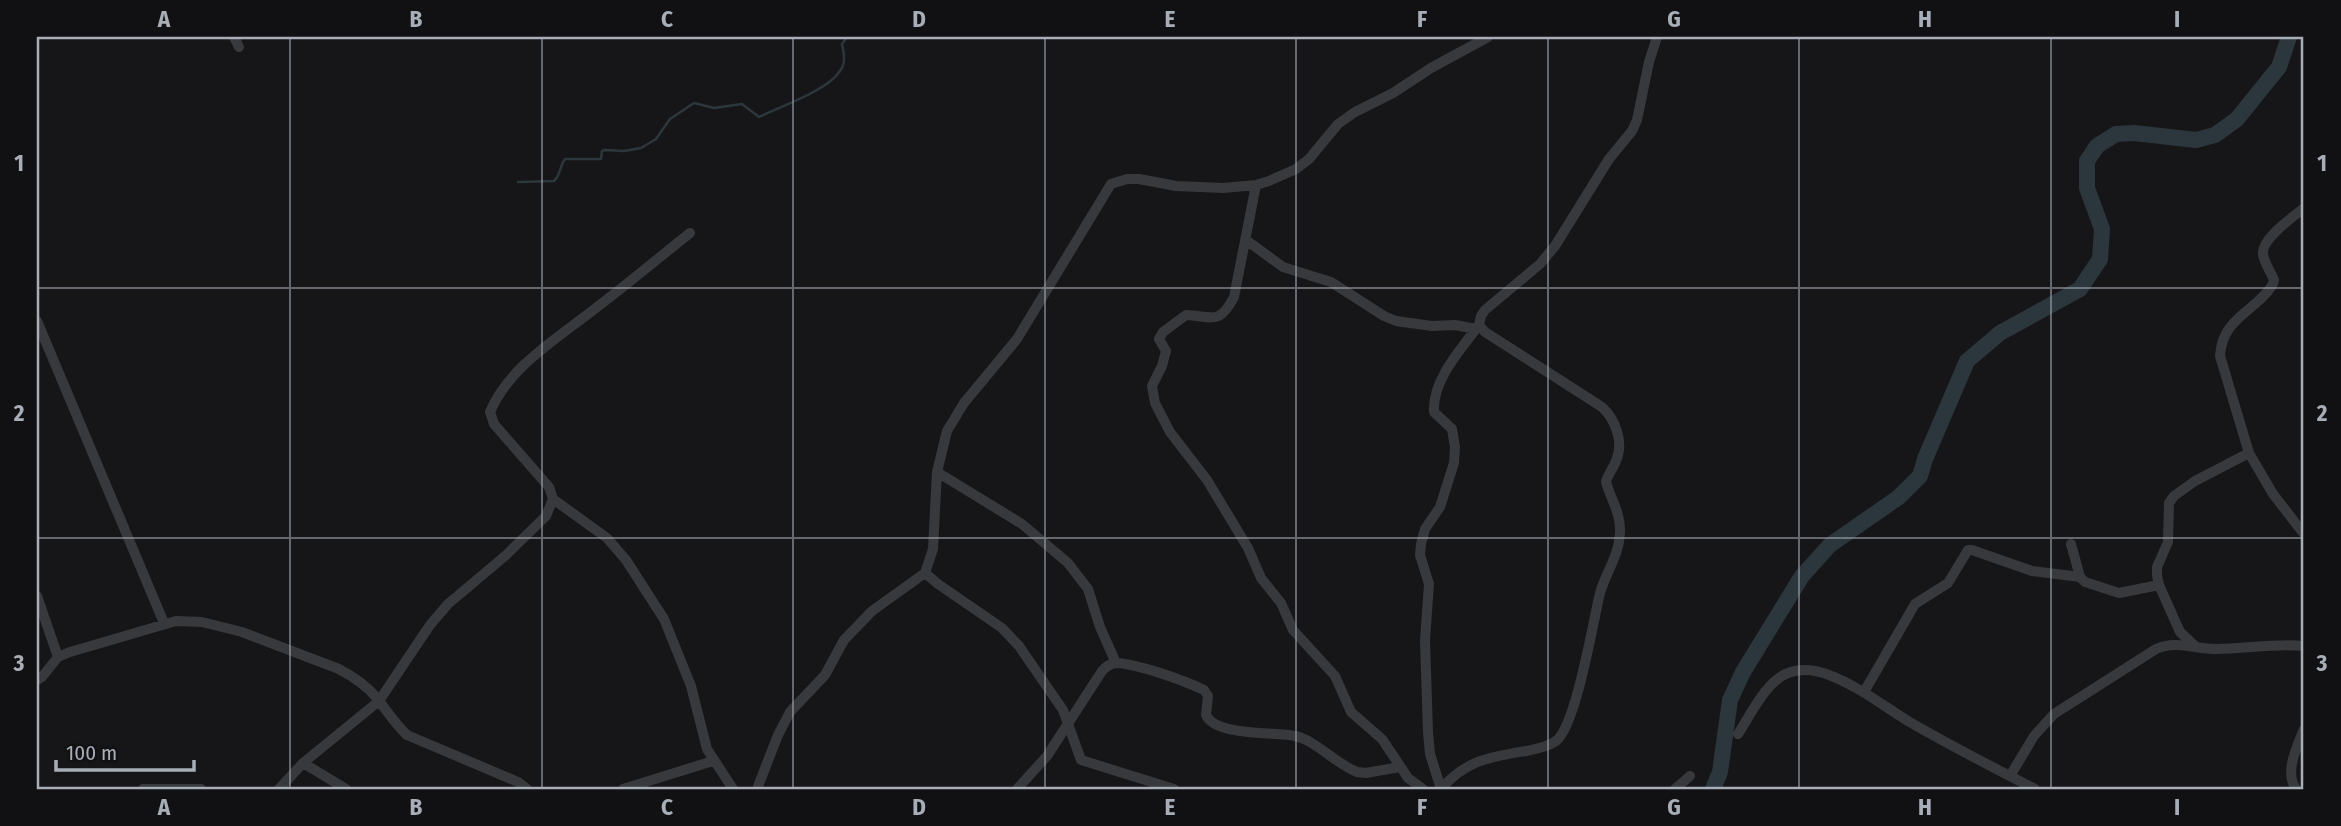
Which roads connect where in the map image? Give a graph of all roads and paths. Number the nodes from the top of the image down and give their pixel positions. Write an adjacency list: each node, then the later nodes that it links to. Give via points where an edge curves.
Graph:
1 (1488, 37): 3 (street, via 1355,112 1338,124 1303,164)
2 (1657, 37): 8 (street, via 1632,131 1609,159 1555,246 1485,310)
3 (1256, 185): 6 (street); 10 (street, via 1193,187 1127,179 1111,184 1017,339 956,415)
4 (2304, 208): 9 (street, via 2263,249 2273,284 2232,325 2221,346 2222,365)
5 (690, 233): 11 (street, via 551,340 496,399 490,412 494,424 549,487)
6 (1246, 240): 8 (street, via 1283,267 1331,282 1396,321); 31 (street, via 1229,308 1213,318 1186,315 1163,332 1159,340 1166,351 1153,381 1155,403 1170,432 1207,480 1293,630 1330,668 1351,712 1382,739)
7 (37, 321): 18 (street)
8 (1478, 327): 8 (street, via 1451,364 1433,401 1434,412 1454,434 1455,459 1440,507 1425,529 1420,555 1429,584 1425,640 1428,732 1441,789 1456,772 1478,761 1538,749 1560,737 1577,694 1601,590 1619,544 1618,511 1606,482 1618,456 1617,430 1609,413)
9 (2249, 453): 12 (street, via 2273,495); 16 (street, via 2174,496 2168,507 2168,542 2157,567)
10 (937, 472): 14 (street, via 933,549); 22 (street, via 1022,524 1068,563 1088,589)
11 (553, 499): 25 (street, via 546,516 531,532 430,625); 29 (street, via 607,538 664,620 691,686)
12 (2304, 534)
13 (2071, 544): 15 (street)
14 (925, 573): 26 (street, via 1002,628); 42 (street, via 872,611 844,640 831,667 790,712)
15 (2080, 577): 16 (street, via 2119,593); 24 (street, via 2032,571 1968,550 1948,583 1915,604)
16 (2159, 585): 20 (street, via 2180,632)
17 (37, 596): 21 (street)
18 (164, 623): 21 (street); 25 (street, via 202,622 242,632 339,669)
19 (2304, 646): 20 (street)
20 (2196, 647): 33 (street, via 2156,649 2069,703 2034,736)
21 (58, 657): 23 (street)
22 (1116, 663): 26 (street, via 1102,671); 31 (street, via 1204,690 1208,696 1206,715 1212,722 1254,734 1296,736 1357,772)
23 (37, 680)
24 (1864, 692): 28 (street, via 1811,670 1784,674 1754,706); 33 (street)
25 (379, 701): 30 (street); 39 (street, via 407,734)
26 (1068, 721): 34 (street, via 1084,762); 43 (street, via 1047,755)
27 (2304, 729): 47 (street, via 2293,760 2291,776)
28 (1738, 734)
29 (713, 761): 40 (street); 41 (street)
30 (303, 763): 37 (street); 38 (street)
31 (1400, 768): 44 (street)
32 (1690, 776): 45 (street)
33 (2010, 776): 46 (street)
34 (1168, 788)
35 (143, 789): 36 (street)
36 (201, 789)
37 (279, 789)
38 (346, 789)
39 (527, 789)
40 (623, 789)
41 (733, 789)
42 (757, 789)
43 (1017, 789)
44 (1423, 789)
45 (1675, 789)
46 (2035, 789)
47 (2296, 789)

